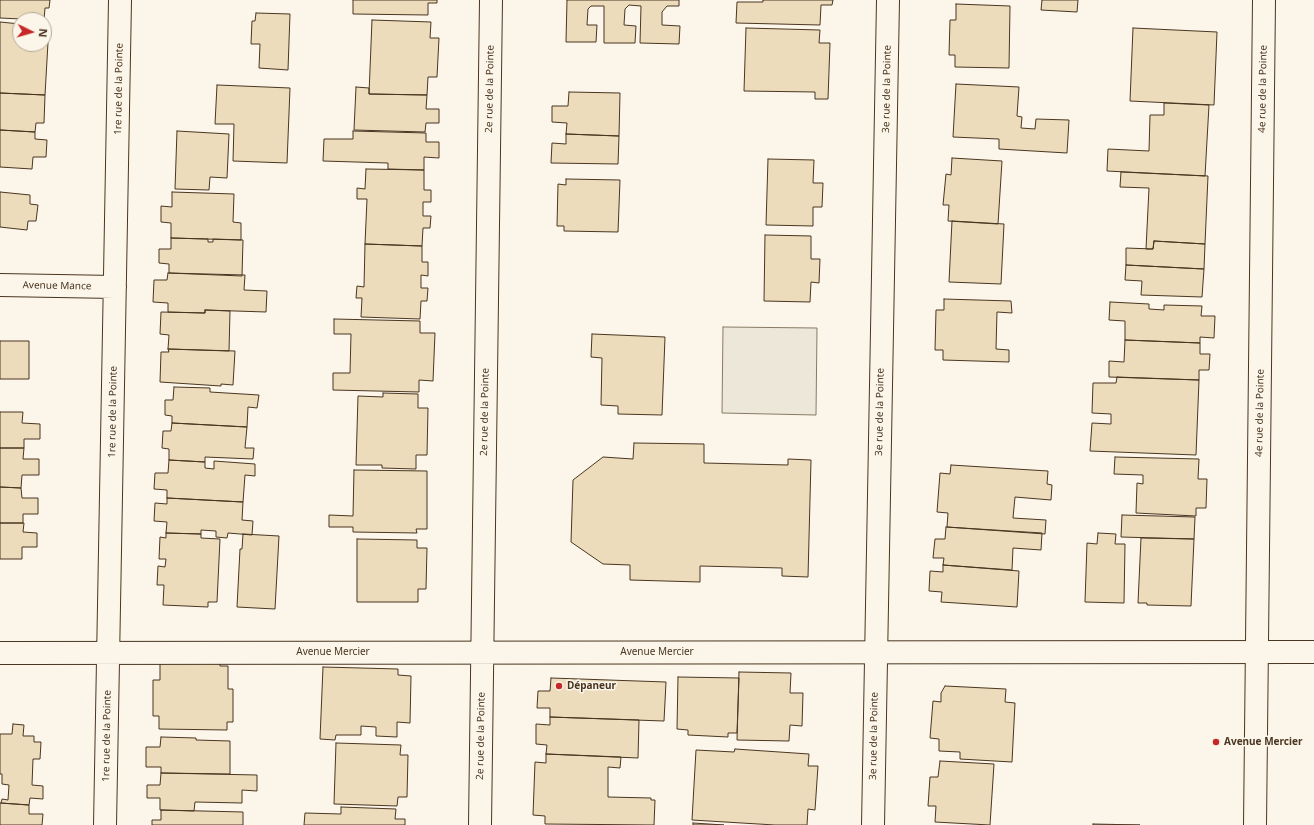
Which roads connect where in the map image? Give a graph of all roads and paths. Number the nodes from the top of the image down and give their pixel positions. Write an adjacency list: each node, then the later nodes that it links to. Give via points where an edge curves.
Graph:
1 (120, 0): 6 (street, 1re rue de la Pointe)
2 (491, 0): 7 (street, 2e rue de la Pointe)
3 (888, 0): 8 (street, 3e rue de la Pointe)
4 (1264, 0): 9 (street, 4e rue de la Pointe)
5 (0, 285): 6 (street, Avenue Mance)
6 (115, 287): 12 (street, 1re rue de la Pointe)
7 (482, 652): 8 (street, Avenue Mercier); 12 (street, Avenue Mercier); 14 (street, 2e rue de la Pointe)
8 (876, 652): 9 (street, Avenue Mercier); 15 (street, 3e rue de la Pointe)
9 (1257, 652): 10 (street, Avenue Mercier); 16 (street, 4e rue de la Pointe)
10 (1314, 652)
11 (0, 653): 12 (street, Avenue Mercier)
12 (108, 653): 13 (street, 1re rue de la Pointe)
13 (105, 825)
14 (480, 825)
15 (873, 825)
16 (1255, 825)

